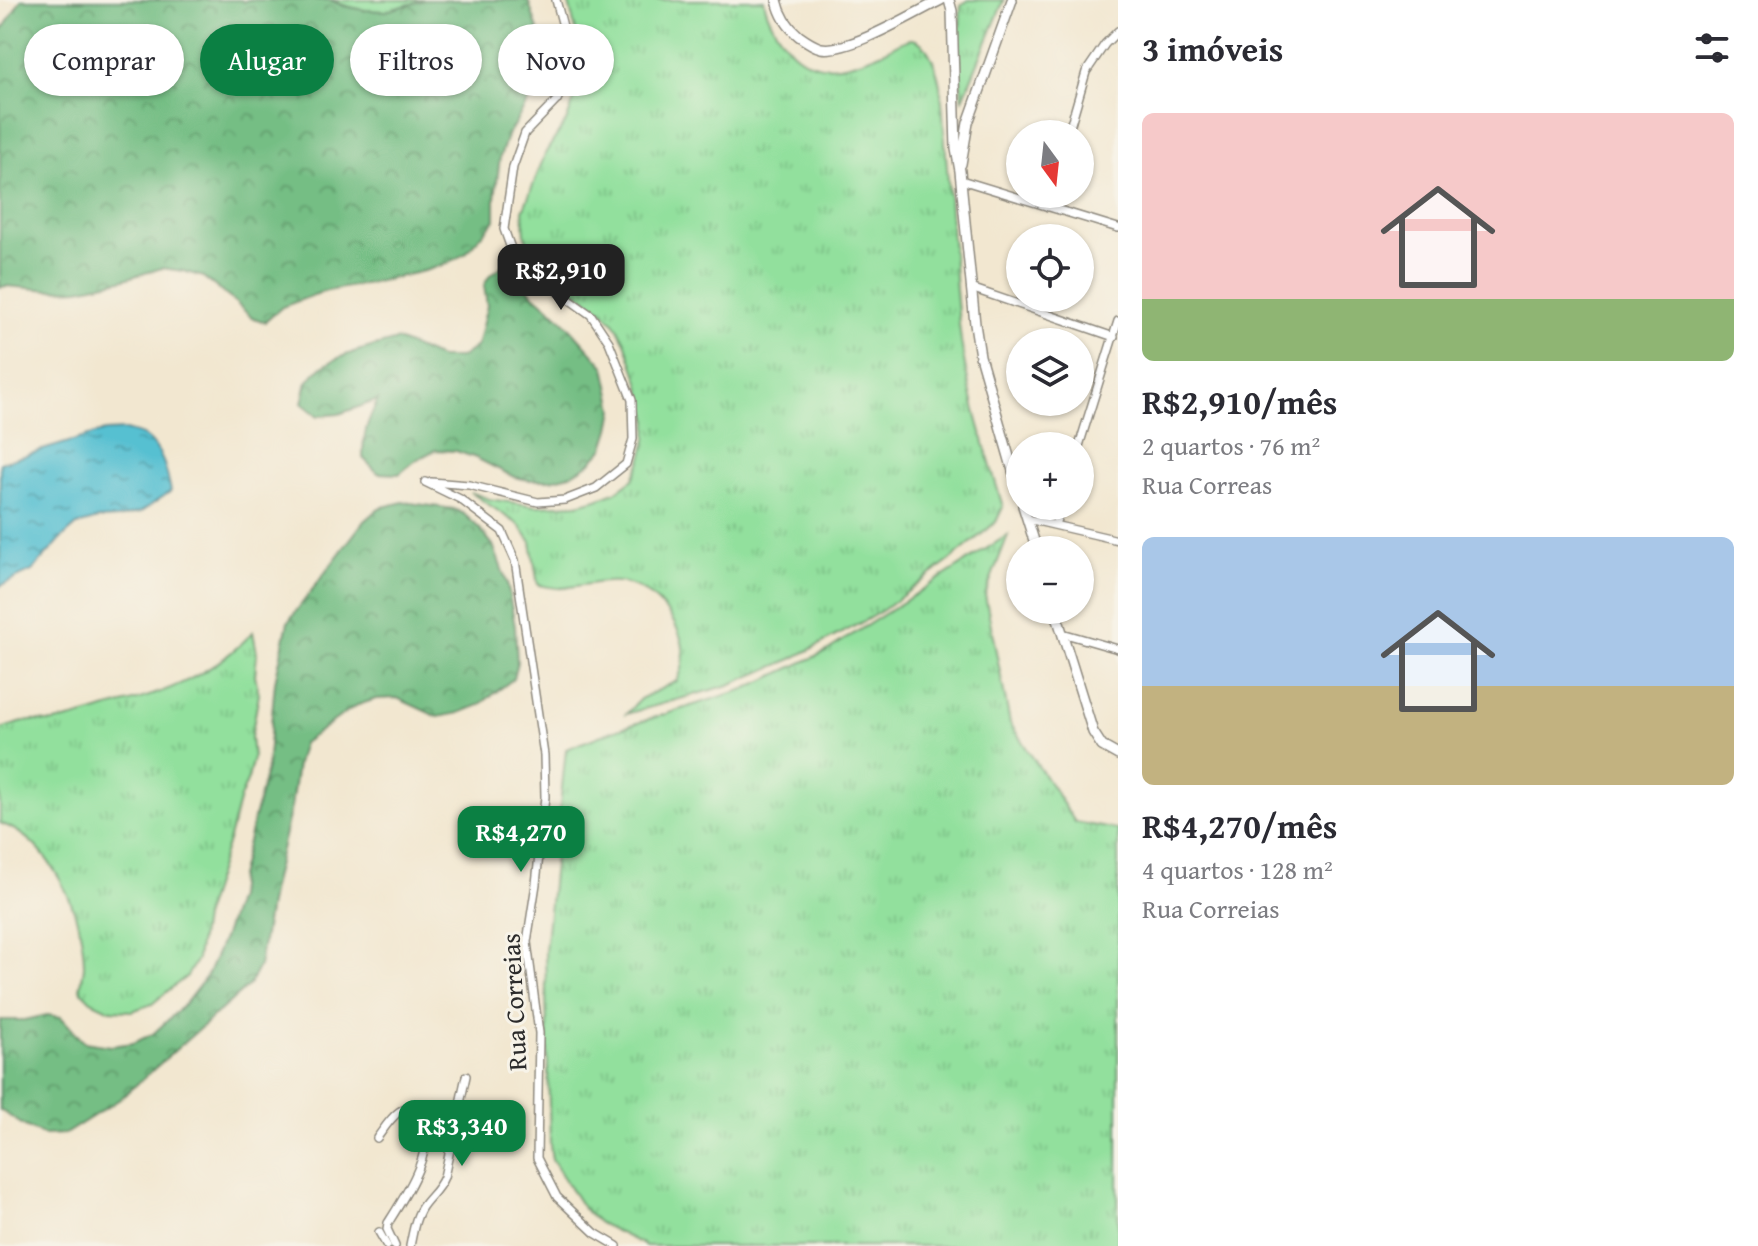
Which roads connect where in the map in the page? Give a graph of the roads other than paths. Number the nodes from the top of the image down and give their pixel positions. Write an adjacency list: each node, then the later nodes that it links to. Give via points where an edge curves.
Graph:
1 (556, 0): 31 (street, Rua Correias, via 568,76 557,100 525,133 513,167 504,229 514,257 591,315 609,342 632,400 633,439 626,464 596,488 565,500 538,502 469,485 425,482 460,499 502,531 515,560 544,755 545,797 527,942 539,1033 537,1158 557,1197)
2 (777, 0): 3 (street, via 795,33 823,48 852,44)
3 (941, 0)
4 (949, 0): 8 (street)
5 (1012, 0): 8 (street, via 968,123)
6 (1118, 31): 7 (street, via 1086,72)
7 (1072, 120)
8 (960, 176): 9 (street); 12 (street)
9 (1006, 192)
10 (1051, 208): 11 (street)
11 (1118, 228)
12 (971, 288): 14 (street); 16 (street, via 980,356)
13 (1118, 321): 14 (street)
14 (1114, 337): 15 (street)
15 (1083, 432)
16 (1006, 446)
17 (1032, 520): 19 (street)
18 (1057, 520): 19 (street)
19 (1055, 525): 20 (street)
20 (1118, 540)
21 (1059, 624): 22 (street)
22 (1062, 633): 23 (street); 24 (street, via 1093,732 1102,746)
23 (1118, 649)
24 (1118, 755)
25 (466, 1076): 30 (street, via 444,1177 423,1205)
26 (377, 1138): 29 (street, via 397,1112 409,1107 424,1110 425,1146 418,1171 388,1223)
27 (379, 1232): 28 (street)
28 (387, 1246)
29 (395, 1246)
30 (410, 1246)
31 (617, 1246)

